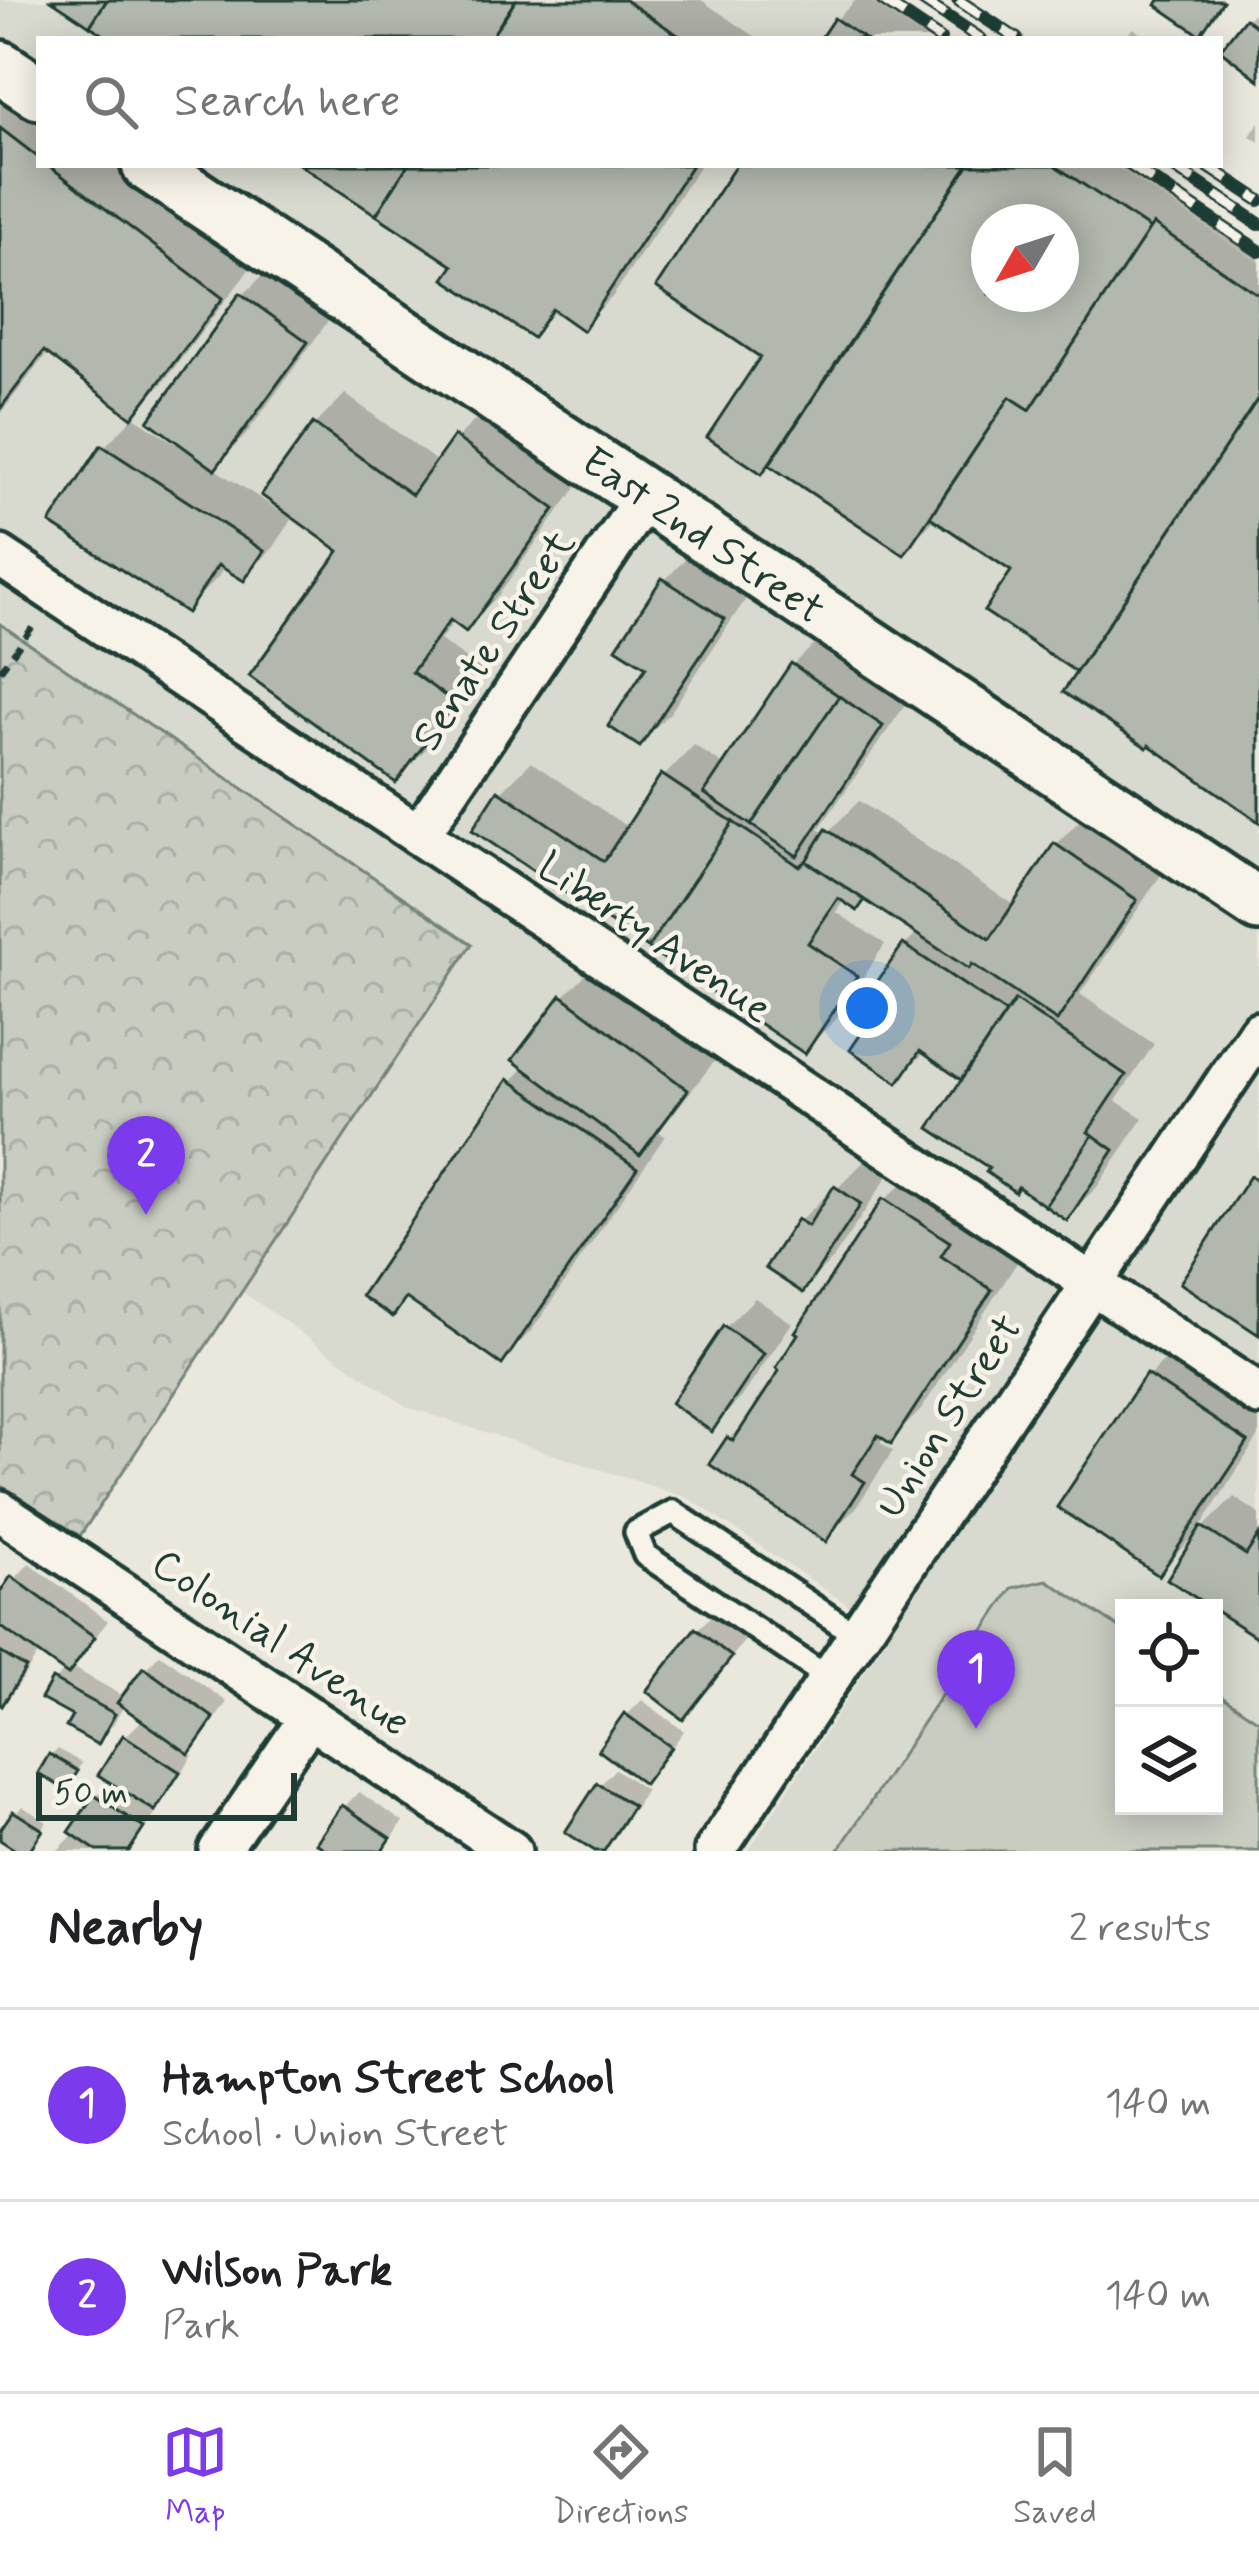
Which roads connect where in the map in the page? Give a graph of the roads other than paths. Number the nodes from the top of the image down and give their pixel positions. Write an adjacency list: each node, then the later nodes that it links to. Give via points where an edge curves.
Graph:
1 (0, 67): 2 (street)
2 (36, 91)
3 (153, 168): 4 (street, East 2nd Street)
4 (646, 495): 6 (street, Senate Street); 7 (street, East 2nd Street)
5 (0, 556): 6 (street, Liberty Avenue)
6 (418, 835): 9 (street, Liberty Avenue)
7 (1259, 905)
8 (1259, 1032): 9 (street, Union Street)
9 (1091, 1283): 10 (street, Liberty Avenue); 12 (street, Union Street)
10 (1259, 1395)
11 (0, 1511): 14 (street, Colonial Avenue)
12 (858, 1636): 13 (street, Union Street); 13 (lane, via 673,1513 636,1532 645,1555)
13 (830, 1679): 17 (street, Union Street)
14 (310, 1717): 15 (street); 16 (street, Colonial Avenue)
15 (219, 1851)
16 (511, 1851)
17 (716, 1851)

